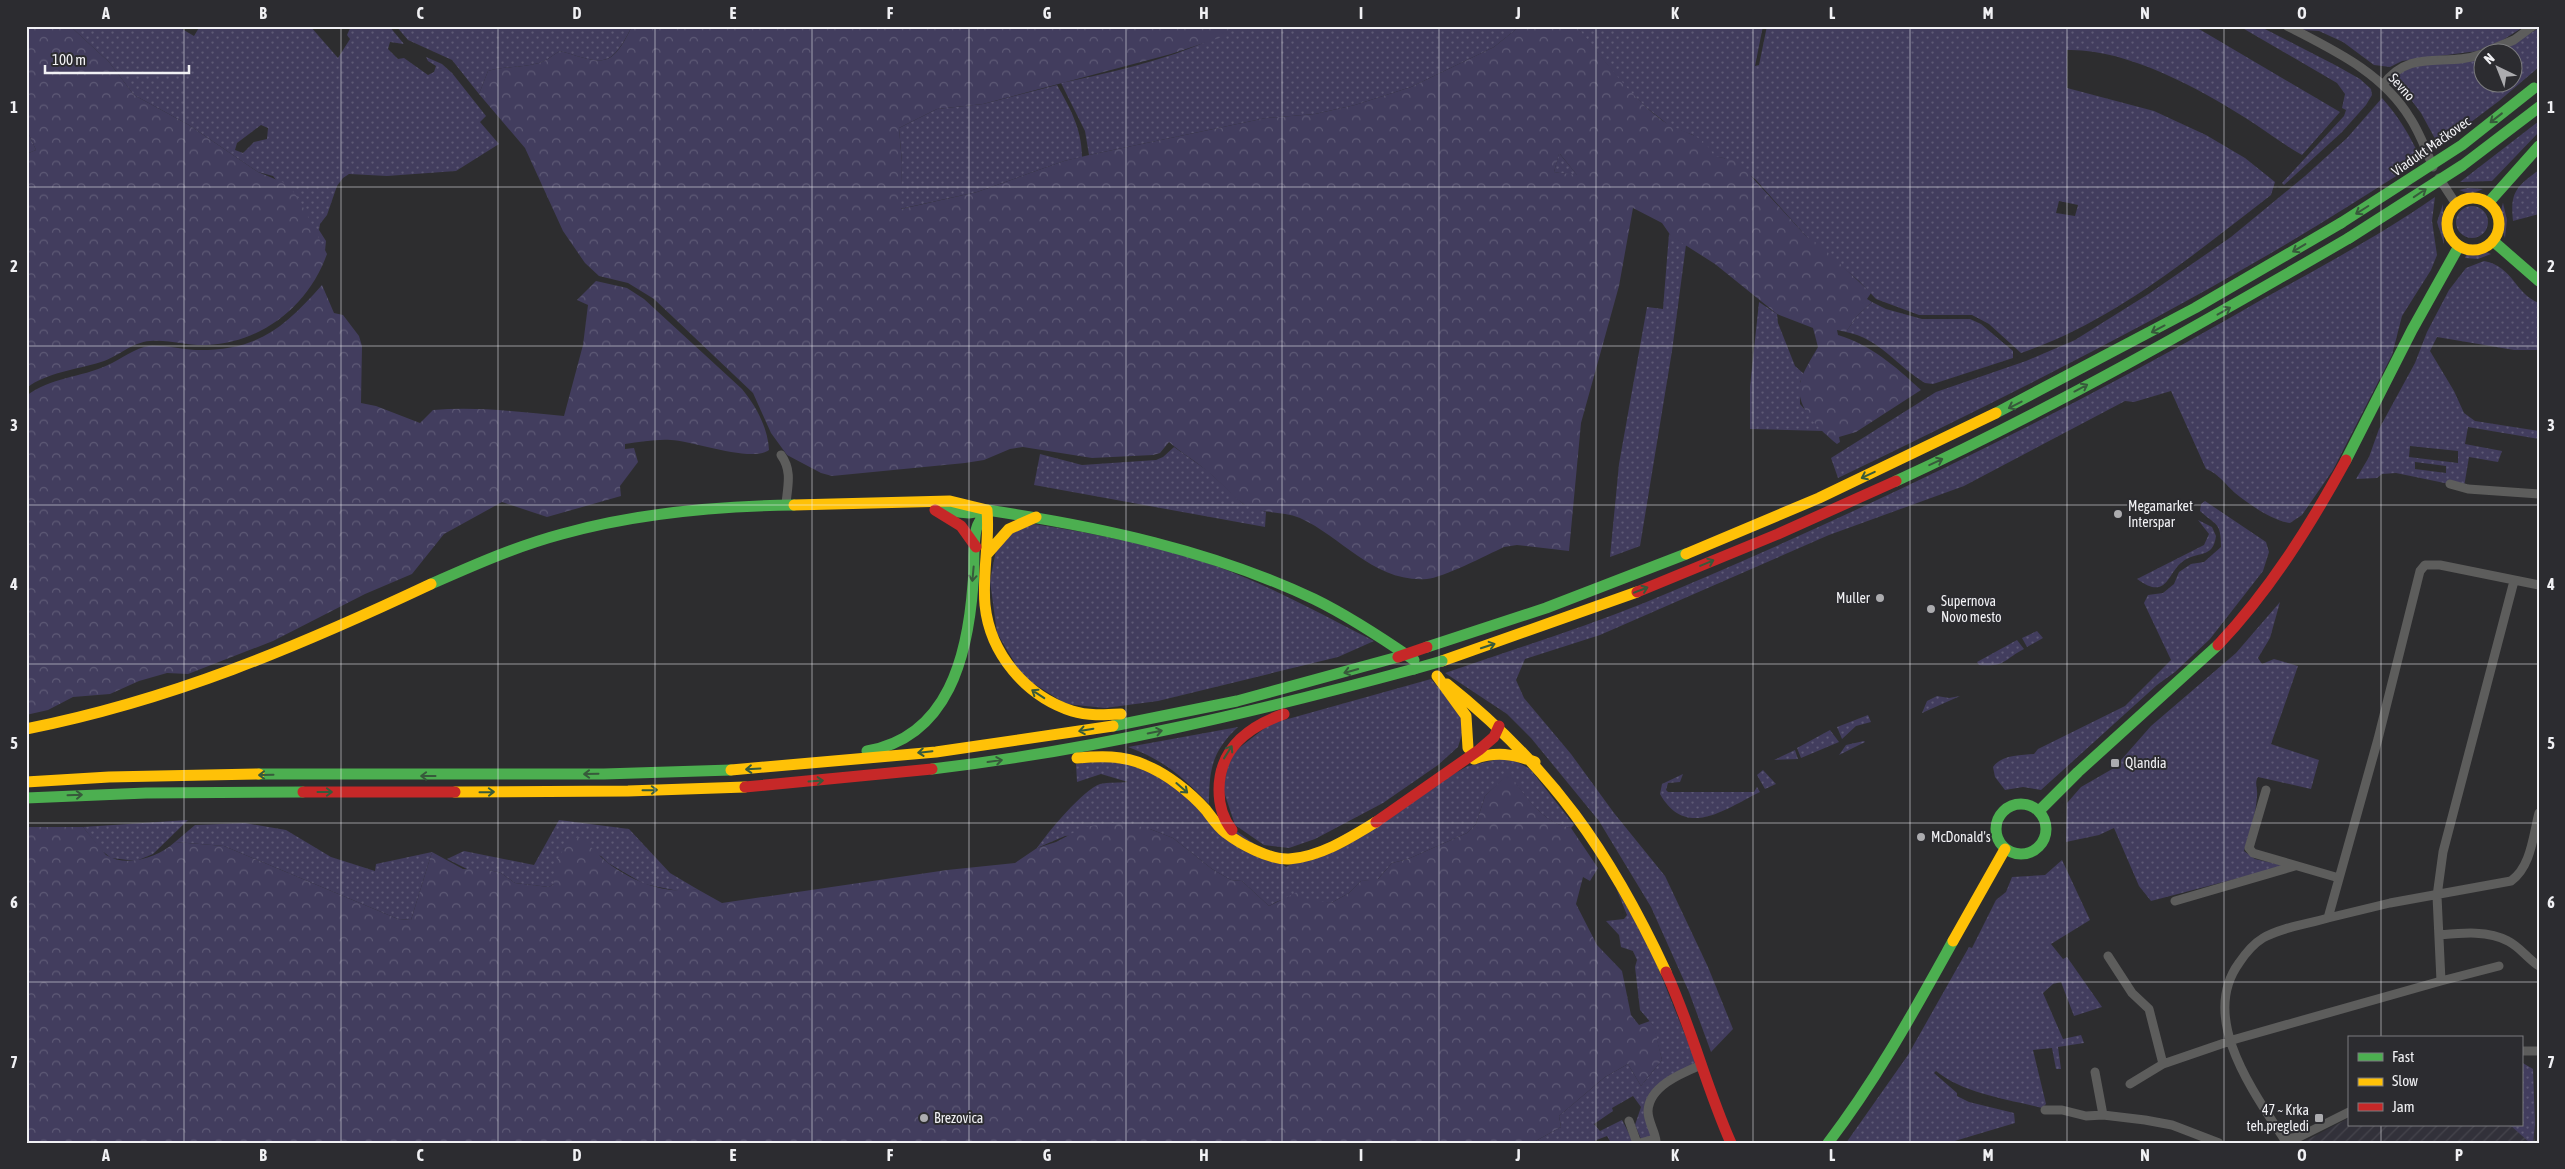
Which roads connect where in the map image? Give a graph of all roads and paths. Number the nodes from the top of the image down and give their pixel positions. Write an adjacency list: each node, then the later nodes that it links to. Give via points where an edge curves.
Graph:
1 (2287, 26): 5 (street, Sevno, via 2343,56)
2 (2533, 26): 3 (street)
3 (2509, 42)
4 (2472, 55): 5 (street, via 2410,63 2397,68)
5 (2383, 85): 10 (street, Sevno, via 2409,116 2434,169)
6 (2537, 86): 28 (main road, Viadukt Mačkovec, one-way to 28, bridge, via 2462,145 2341,223 2194,310 1958,434 1656,568 1496,626 1398,657)
7 (2539, 107): 27 (main road, one-way to 7, bridge, via 1442,661 1662,582 1803,523 1974,444 2223,312 2349,238 2463,165)
8 (2539, 146): 9 (main road)
9 (2488, 202): 10 (main road, via 2482,198 2468,198); 11 (main road, via 2499,220)
10 (2456, 204): 12 (main road, via 2447,216 2446,225 2452,241)
11 (2493, 241): 12 (main road, via 2480,249); 13 (main road)
12 (2459, 246): 39 (main road, via 2421,311 2341,472 2271,582 2202,661 2092,758)
13 (2539, 281)
14 (781, 455): 17 (street, via 789,473)
15 (2450, 484): 16 (street, via 2468,489)
16 (2539, 494)
17 (786, 503): 18 (main road); 30 (main road, via 682,511 613,521 561,534 496,556 237,670 134,705)
18 (881, 504): 19 (main road); 20 (main road, via 910,500 950,501)
19 (935, 510): 20 (main road, via 969,513); 22 (main road, via 961,526)
20 (987, 510): 21 (main road); 22 (main road, via 977,527); 23 (main road)
21 (1036, 517): 23 (main road, via 1009,529); 26 (main road, via 1118,532 1215,558 1260,574 1299,591 1388,640)
22 (976, 547): 34 (main road, one-way to 34, via 964,658 941,706 921,727 899,740 872,751 821,757)
23 (987, 554): 28 (main road, one-way to 23, via 1160,708 1092,716 1050,702 1028,687 1003,661 992,636 985,607)
24 (2514, 581): 25 (street); 44 (street, via 2432,564 2425,565 2420,571); 45 (street, via 2443,852)
25 (2539, 585)
26 (1438, 676): 29 (main road); 31 (main road, via 1465,712 1470,729)
27 (1322, 695): 32 (main road, one-way to 27, via 1237,716); 41 (main road, one-way to 27, via 1220,808 1220,765 1233,744 1249,729 1270,718 1306,707)
28 (1185, 712): 34 (main road, Viadukt Mačkovec, one-way to 34, via 1008,743)
29 (1499, 726): 31 (main road, via 1485,732); 33 (main road); 35 (main road, via 1489,741)
30 (26, 729)
31 (1468, 748): 35 (main road)
32 (1039, 754): 38 (main road, one-way to 32, via 145,792 680,790 876,777); 41 (main road, one-way to 41, via 1059,760 1099,755 1150,765 1200,804 1226,833)
33 (1535, 762): 35 (main road, via 1499,752); 57 (main road, via 1590,830 1642,919 1686,1017)
34 (802, 766): 36 (main road, Viadukt Mačkovec, one-way to 36, via 597,774 139,776)
35 (1455, 767): 41 (main road, via 1378,820 1315,852 1291,859 1272,858)
36 (26, 782)
37 (2266, 790): 43 (street, via 2249,848 2253,853)
38 (26, 798)
39 (2039, 811): 42 (main road, via 2044,818 2046,835 2037,849 2021,855); 42 (main road, via 2032,806 2018,804 2004,811 1996,826 1996,834)
40 (2539, 813): 45 (street, via 2520,875 2511,881)
41 (1243, 843)
42 (2005, 849): 64 (main road, via 1891,1053)
43 (2295, 866): 44 (street); 46 (street)
44 (2339, 878): 47 (street)
45 (2436, 896): 47 (street); 48 (street)
46 (2175, 901)
47 (2328, 918): 53 (street, via 2264,938 2244,956 2227,982 2224,995 2224,1015)
48 (2439, 935): 51 (street, via 2478,934 2503,939); 52 (street)
49 (2108, 956): 56 (street, via 2132,993 2149,1009)
50 (2499, 966): 52 (street)
51 (2539, 966)
52 (2442, 981): 53 (street)
53 (2230, 1041): 56 (street); 61 (street, via 2284,1139 2299,1137)
54 (2539, 1051): 55 (street)
55 (2522, 1052)
56 (2163, 1064): 59 (street)
57 (1701, 1065): 65 (street, via 1663,1085 1650,1102 1648,1113); 67 (main road)
58 (2095, 1072): 62 (street)
59 (2130, 1084)
60 (2045, 1110): 62 (street)
61 (2348, 1112)
62 (2103, 1115): 68 (street, via 2172,1126)
63 (1629, 1121): 66 (street)
64 (1829, 1140)
65 (1656, 1142): 66 (street)
66 (1639, 1143)
67 (1731, 1143)
68 (2219, 1143)

